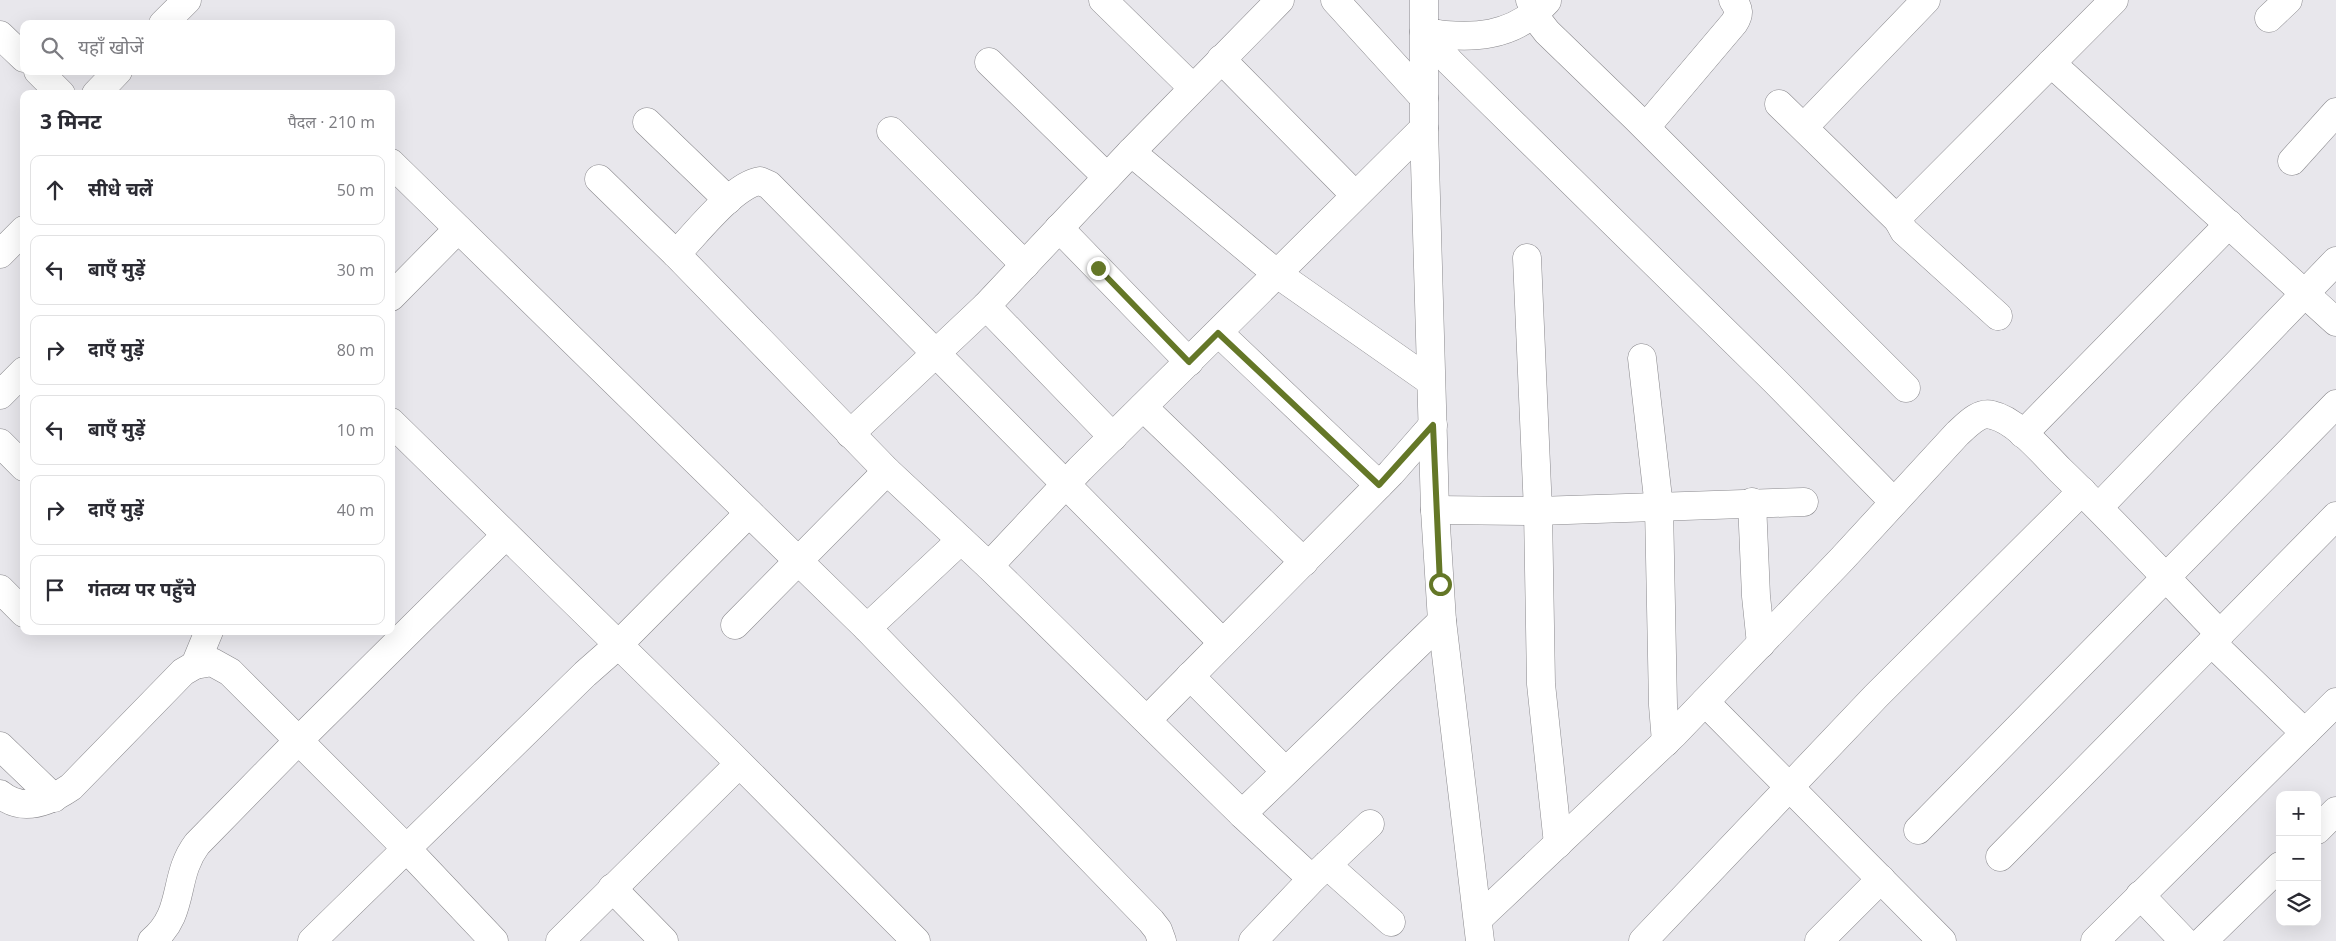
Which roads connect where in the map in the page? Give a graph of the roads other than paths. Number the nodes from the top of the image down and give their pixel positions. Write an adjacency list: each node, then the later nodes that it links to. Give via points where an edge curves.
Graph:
1 (187, 0): 10 (street)
2 (1103, 0): 19 (street)
3 (1280, 0): 14 (street)
4 (1335, 0): 22 (street)
5 (1424, 0): 11 (street)
6 (1733, 0): 28 (street, via 1738,8 1734,23)
7 (1926, 0): 26 (street)
8 (2114, 0): 16 (street)
9 (1538, 5): 11 (street, via 1512,29 1501,32); 28 (street, via 1548,32)
10 (167, 20)
11 (1430, 33): 22 (street); 76 (street, via 1450,62)
12 (0, 35): 13 (street)
13 (20, 54)
14 (1221, 59): 19 (street); 35 (street)
15 (989, 62): 34 (street)
16 (2051, 63): 37 (street); 38 (street)
17 (42, 75): 20 (street)
18 (114, 75): 21 (street)
19 (1193, 88): 30 (street)
20 (57, 90)
21 (100, 90)
22 (1424, 98): 27 (street)
23 (1780, 104): 26 (street)
24 (2336, 112): 31 (street)
25 (647, 122): 36 (street)
26 (1804, 127): 37 (street)
27 (1424, 128): 35 (street); 58 (street)
28 (1646, 128): 59 (street)
29 (891, 131): 46 (street)
30 (1131, 152): 34 (street); 47 (street)
31 (2292, 161)
32 (395, 167): 40 (street)
33 (599, 178): 43 (street)
34 (1107, 178): 39 (street)
35 (1355, 195): 47 (street)
36 (728, 200): 43 (street); 54 (street, via 753,182 769,185)
37 (1898, 220): 51 (street, via 1904,231)
38 (2229, 224): 48 (street); 66 (street)
39 (1059, 228): 46 (street); 56 (street)
40 (458, 229): 49 (street); 80 (street)
41 (20, 234): 42 (street)
42 (0, 254)
43 (676, 254): 65 (street)
44 (1526, 258): 79 (street)
45 (2336, 261): 48 (street)
46 (1025, 265): 50 (street)
47 (1276, 273): 53 (street); 58 (street)
48 (2304, 292): 52 (street); 73 (street)
49 (395, 293)
50 (986, 306): 54 (street); 67 (street)
51 (1998, 316)
52 (2336, 322)
53 (1218, 333): 56 (street); 71 (street)
54 (936, 355): 65 (street); 72 (street)
55 (1642, 358): 77 (street)
56 (1189, 362): 62 (street)
57 (20, 375): 60 (street)
58 (1430, 381): 63 (street)
59 (1906, 388)
60 (0, 394)
61 (2336, 404): 87 (street)
62 (1143, 407): 67 (street); 85 (street)
63 (1433, 425): 71 (street); 78 (street)
64 (395, 426): 82 (street)
65 (850, 434): 70 (street)
66 (2023, 434): 73 (street); 76 (street, via 2006,420 1991,414 1973,420)
67 (1113, 436): 72 (street)
68 (0, 443): 69 (street)
69 (20, 464)
70 (888, 471): 83 (street); 84 (street)
71 (1379, 485): 85 (street)
72 (1066, 486): 86 (street); 97 (street)
73 (2090, 499): 87 (street); 111 (street, via 1876,696)
74 (1752, 502): 75 (street); 77 (street); 98 (street)
75 (1804, 502)
76 (1894, 502): 98 (street)
77 (1659, 506): 79 (street); 107 (street)
78 (1435, 510): 79 (street); 90 (street)
79 (1538, 511): 119 (street, via 1541,684)
80 (749, 513): 84 (street); 99 (street)
81 (2336, 516): 96 (street)
82 (506, 535): 93 (street); 99 (street)
83 (961, 540): 86 (street); 92 (street)
84 (798, 560): 91 (street); 92 (street)
85 (1304, 562): 97 (street)
86 (989, 566): 104 (street)
87 (2167, 578): 96 (street); 118 (street)
88 (0, 589): 89 (street)
89 (20, 609)
90 (1442, 621): 110 (street); 128 (street)
91 (735, 624)
92 (867, 628): 135 (street, via 1151,921)
93 (395, 631)
94 (207, 635): 100 (street)
95 (387, 638): 106 (street)
96 (2216, 638): 105 (street); 121 (street)
97 (1222, 642): 101 (street)
98 (1761, 644): 102 (street)
99 (618, 645): 109 (street); 120 (street)
100 (195, 665): 106 (street, via 212,662 230,672); 113 (street, via 183,672 71,787)
101 (1190, 676): 104 (street); 110 (street)
102 (1705, 702): 107 (street); 111 (street)
103 (2336, 702): 105 (street)
104 (1147, 720): 115 (street)
105 (2305, 733): 126 (street)
106 (298, 741): 120 (street); 129 (street, via 188,856 173,916)
107 (1666, 742): 119 (street)
108 (0, 746): 113 (street)
109 (740, 764): 125 (street); 134 (street)
110 (1285, 771): 115 (street)
111 (1790, 788): 124 (street); 137 (street)
112 (0, 794): 113 (street, via 13,803 25,805)
113 (54, 798)
114 (2336, 812): 117 (street)
115 (1242, 814): 123 (street)
116 (1370, 824): 123 (street)
117 (2321, 826)
118 (1918, 830)
119 (1558, 844): 128 (street)
120 (406, 848): 130 (street); 131 (street)
121 (2000, 857)
122 (2276, 870): 142 (street)
123 (1319, 872): 127 (street); 136 (street)
124 (1881, 878): 138 (street); 139 (street)
125 (612, 888): 132 (street); 133 (street)
126 (2140, 895): 140 (street); 141 (street)
127 (1391, 922)
128 (1479, 930)
129 (152, 941)
130 (312, 941)
131 (494, 941)
132 (560, 941)
133 (664, 941)
134 (916, 941)
135 (1162, 941)
136 (1253, 941)
137 (1644, 941)
138 (1819, 941)
139 (1942, 941)
140 (2095, 941)
141 (2184, 941)
142 (2203, 941)

